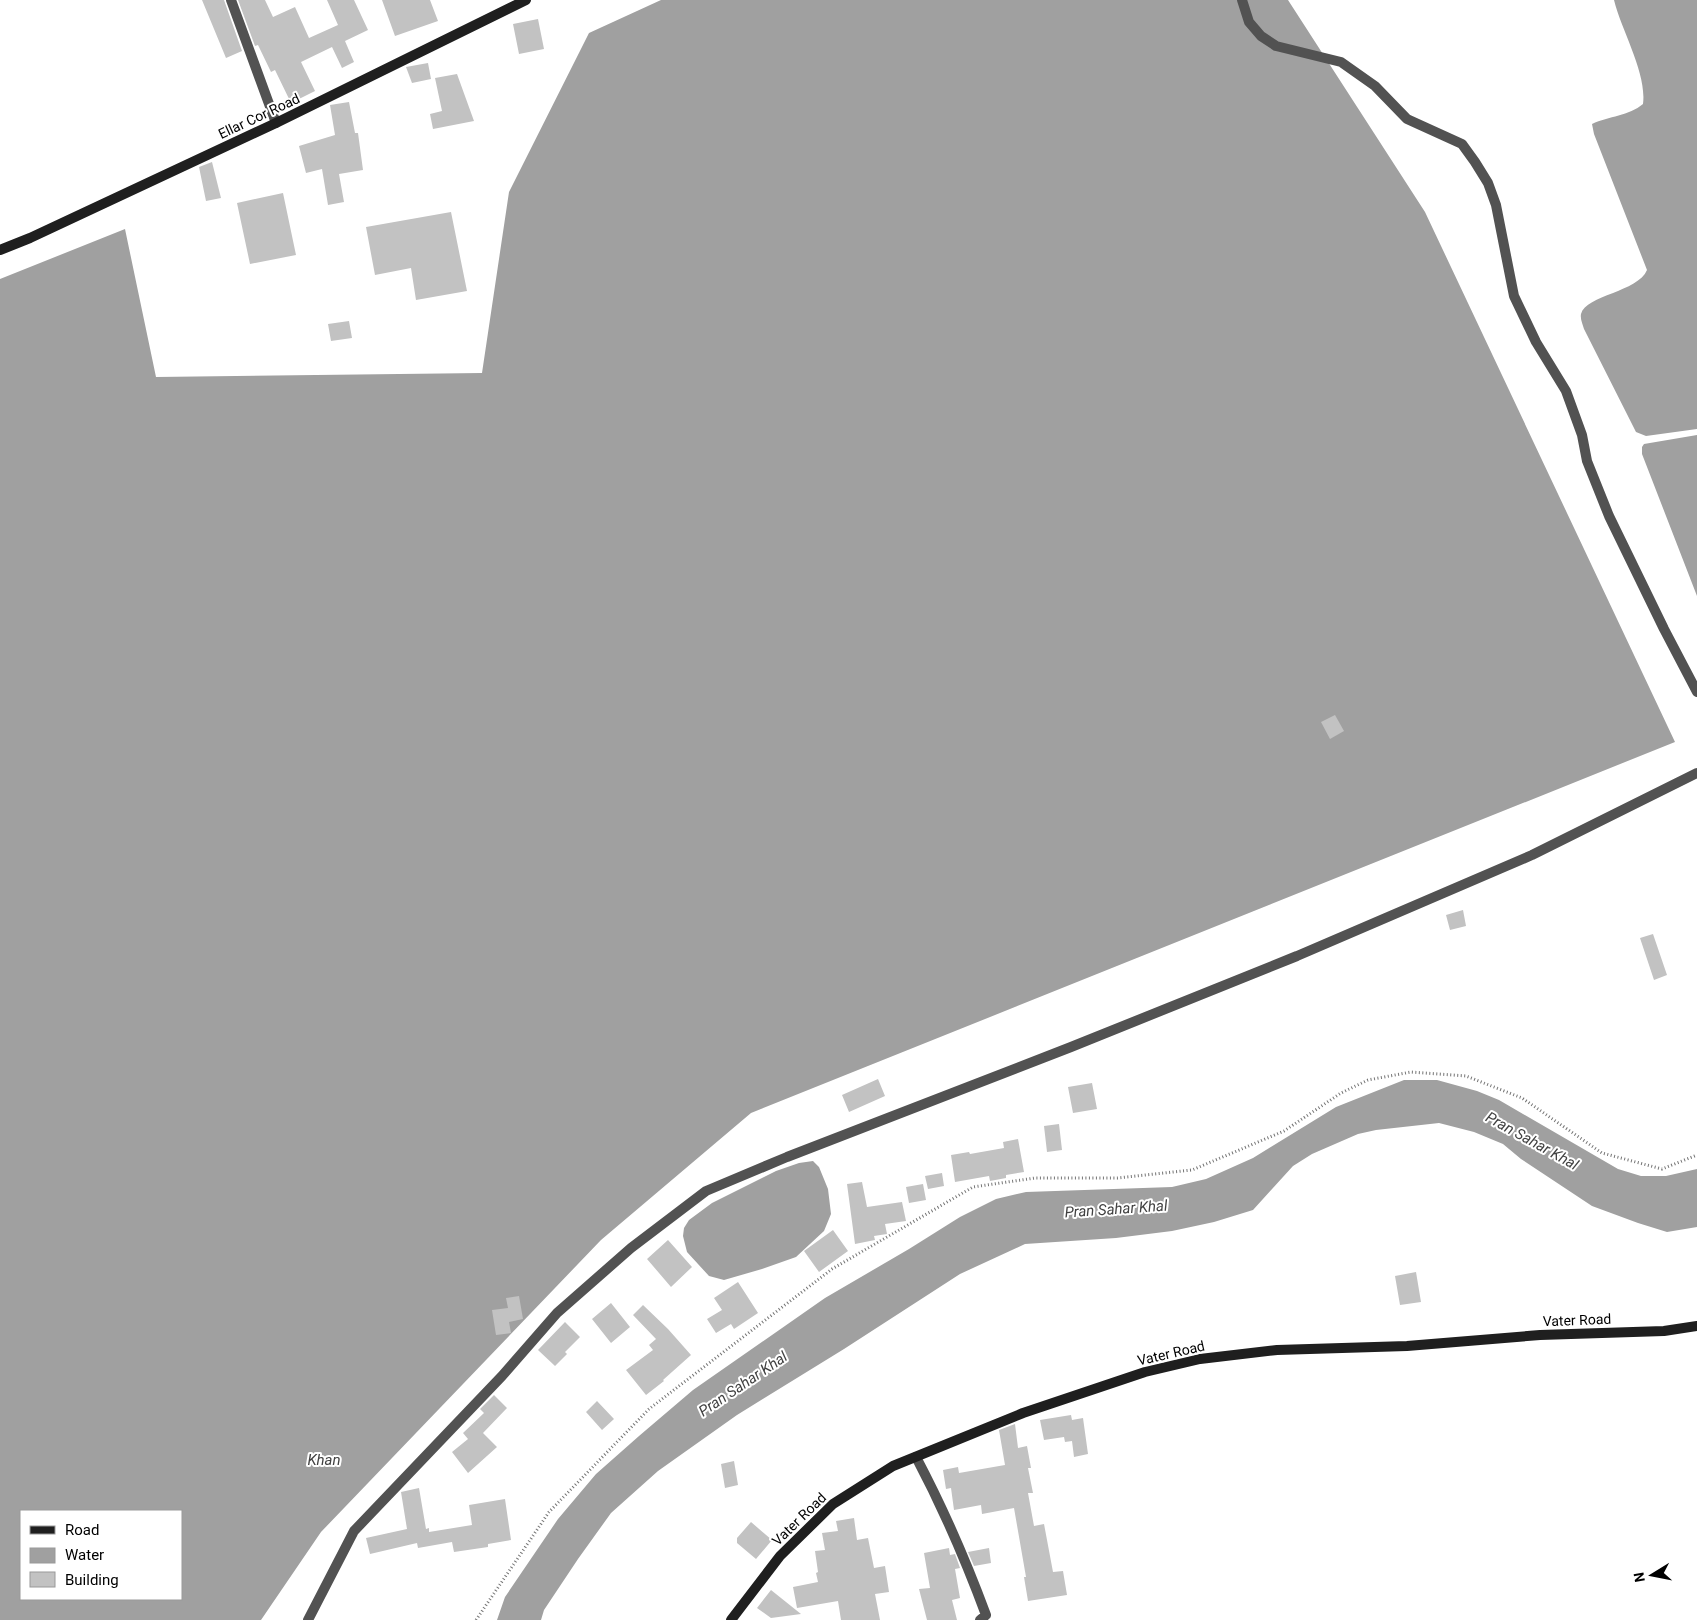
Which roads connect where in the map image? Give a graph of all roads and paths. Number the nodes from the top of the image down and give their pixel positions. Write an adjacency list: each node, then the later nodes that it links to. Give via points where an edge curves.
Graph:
1 (231, 0): 4 (street)
2 (526, 0): 4 (street, Ellar Cor Road)
3 (1242, 0): 6 (street, via 1249,22 1261,36 1276,46 1341,62 1376,86 1407,118 1462,144 1476,162 1496,205 1514,296 1536,342 1566,391 1582,435 1587,461 1609,516)
4 (276, 124): 5 (street, Ellar Cor Road)
5 (0, 250)
6 (1697, 692)
7 (1697, 773): 11 (street, via 1532,854 1297,956 706,1191 631,1248 557,1313 502,1376 354,1530)
8 (1697, 1154): 12 (path, via 1662,1169 1602,1153 1522,1098 1466,1076 1411,1072 1368,1080 1341,1093 1284,1131 1192,1170 1117,1178 1034,1178 974,1187 832,1269 648,1409 549,1512)
9 (1697, 1326): 10 (street, Vater Road, via 1664,1331 1540,1335 1407,1346 1277,1350 1200,1359 1145,1372 1022,1413)
10 (916, 1457): 13 (street, Vater Road, via 893,1466 833,1504 780,1556); 14 (street, via 976,1589 986,1615)
11 (308, 1620)
12 (476, 1620)
13 (731, 1620)
14 (980, 1620)

